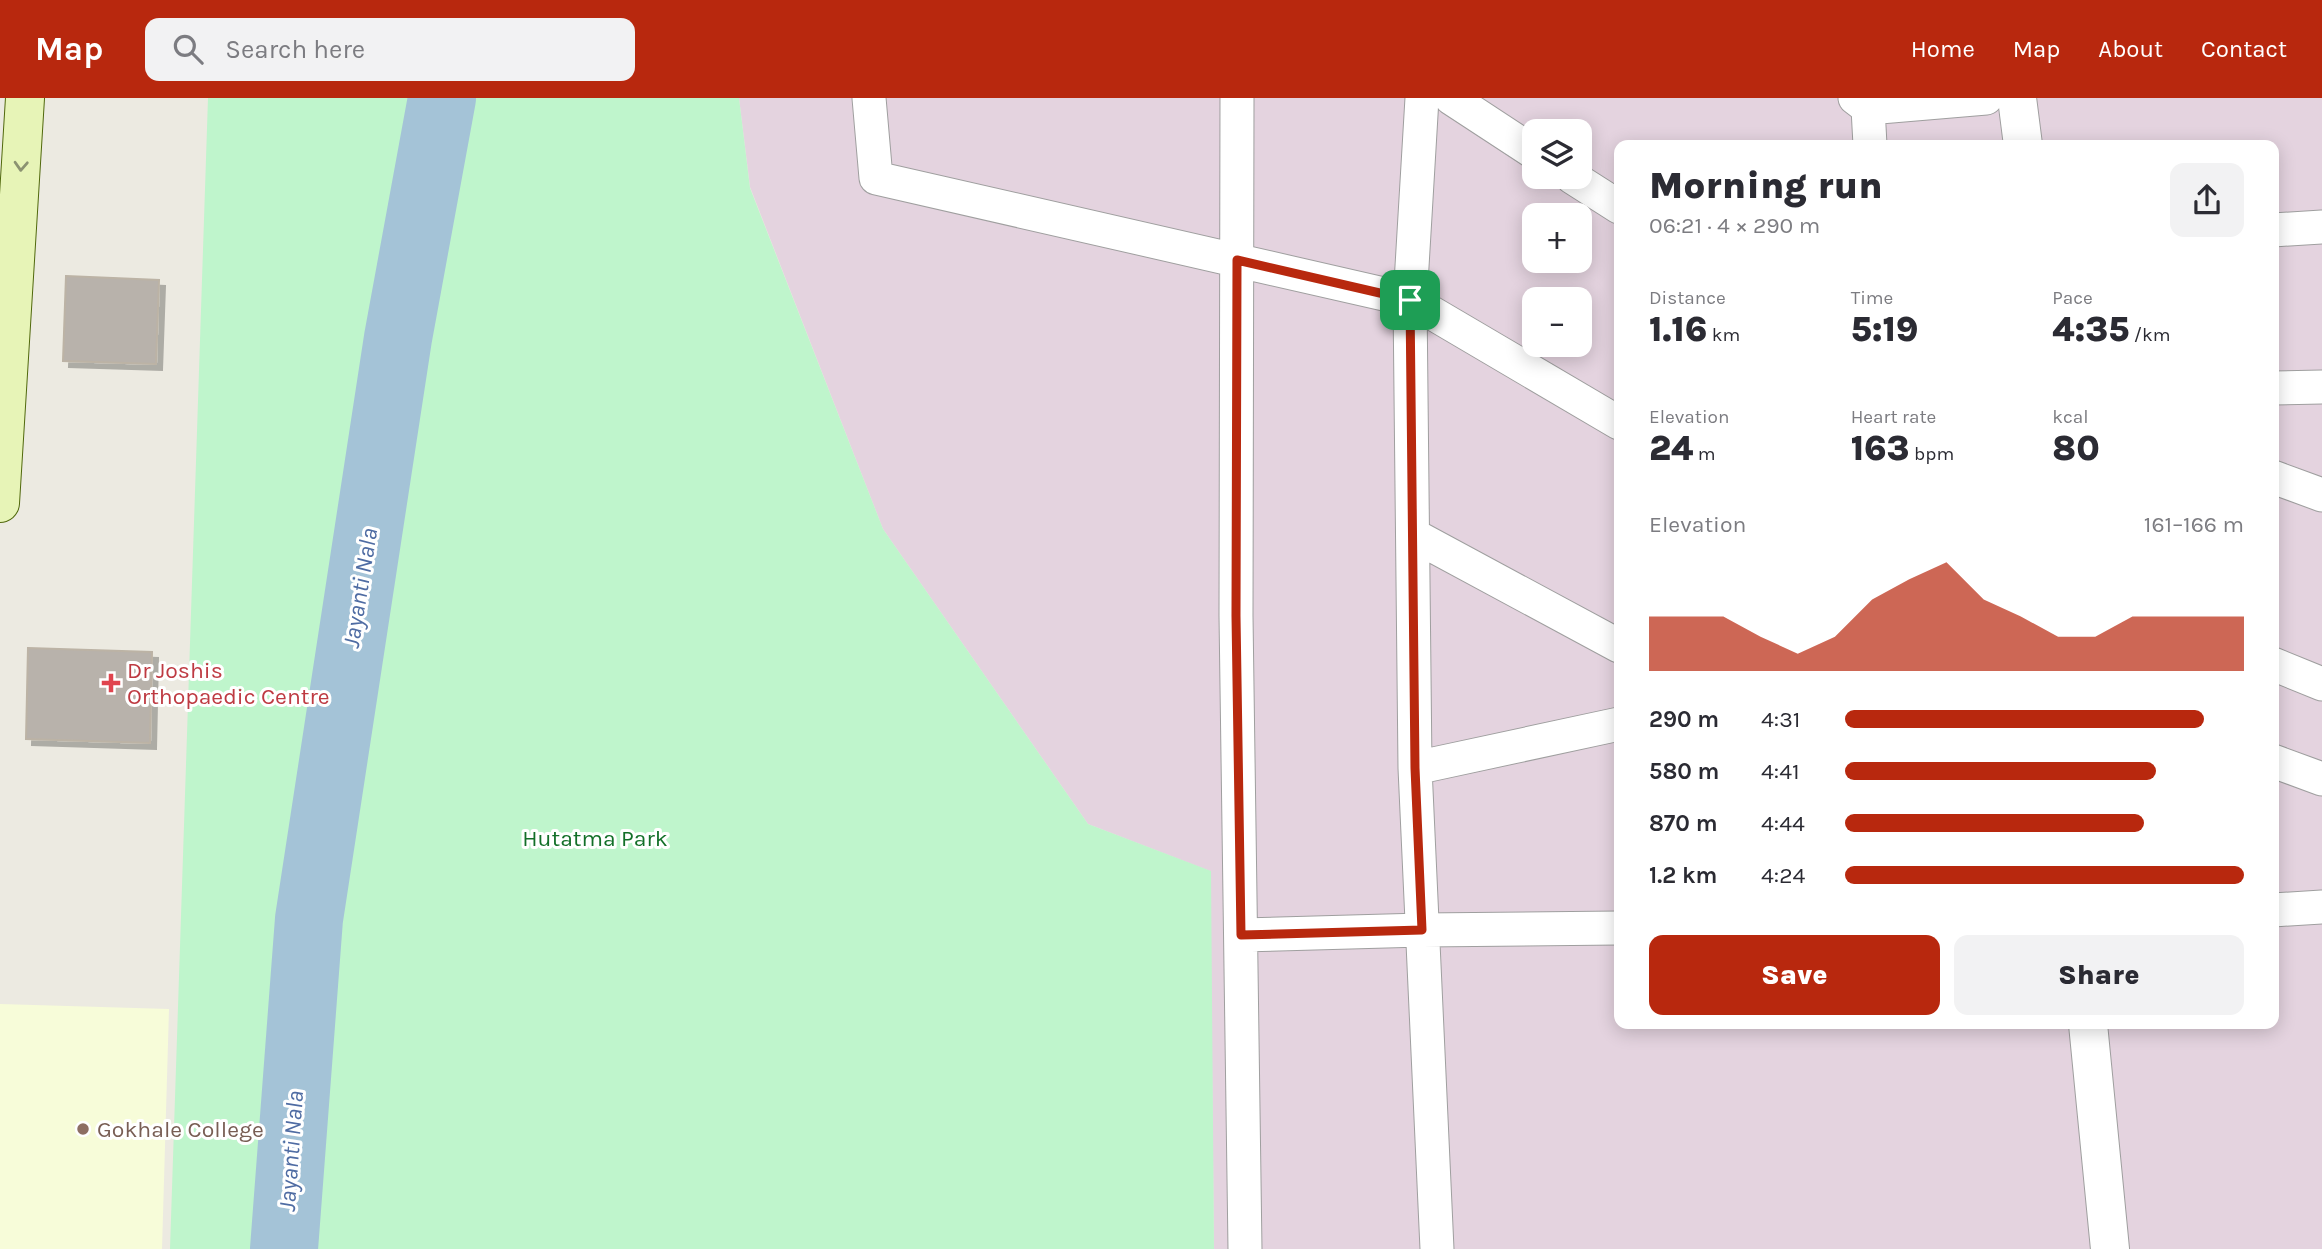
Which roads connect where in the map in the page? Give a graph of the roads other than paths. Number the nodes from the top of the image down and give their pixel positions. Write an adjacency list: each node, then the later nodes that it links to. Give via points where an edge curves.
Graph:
1 (25, 98): 23 (main road, one-way to 23)
2 (869, 98): 16 (street, via 876,178)
3 (1237, 98): 16 (street)
4 (1422, 98): 17 (street)
5 (1451, 98): 11 (street)
6 (1986, 98): 8 (street)
7 (2017, 98): 10 (street)
8 (1861, 103): 9 (street)
9 (1869, 140)
10 (2021, 140)
11 (1522, 144)
12 (1590, 189): 13 (street)
13 (1614, 205)
14 (2322, 227): 15 (street)
15 (2279, 230)
16 (1237, 260): 17 (street); 36 (street)
17 (1410, 300): 20 (street); 24 (street)
18 (2322, 387): 19 (street)
19 (2279, 388)
20 (1614, 420)
21 (2279, 479): 22 (street)
22 (2322, 495)
23 (0, 503)
24 (1413, 535): 25 (street); 30 (street)
25 (1614, 643)
26 (2279, 666): 27 (street)
27 (2322, 684)
28 (1614, 725): 30 (street)
29 (2279, 763): 31 (street)
30 (1415, 768): 35 (street)
31 (2322, 779)
32 (2322, 907): 33 (street)
33 (2279, 910)
34 (1614, 928): 35 (street)
35 (1422, 930): 36 (street); 39 (street)
36 (1241, 935): 38 (street)
37 (2088, 1029): 40 (street)
38 (1245, 1249)
39 (1437, 1249)
40 (2110, 1249)

